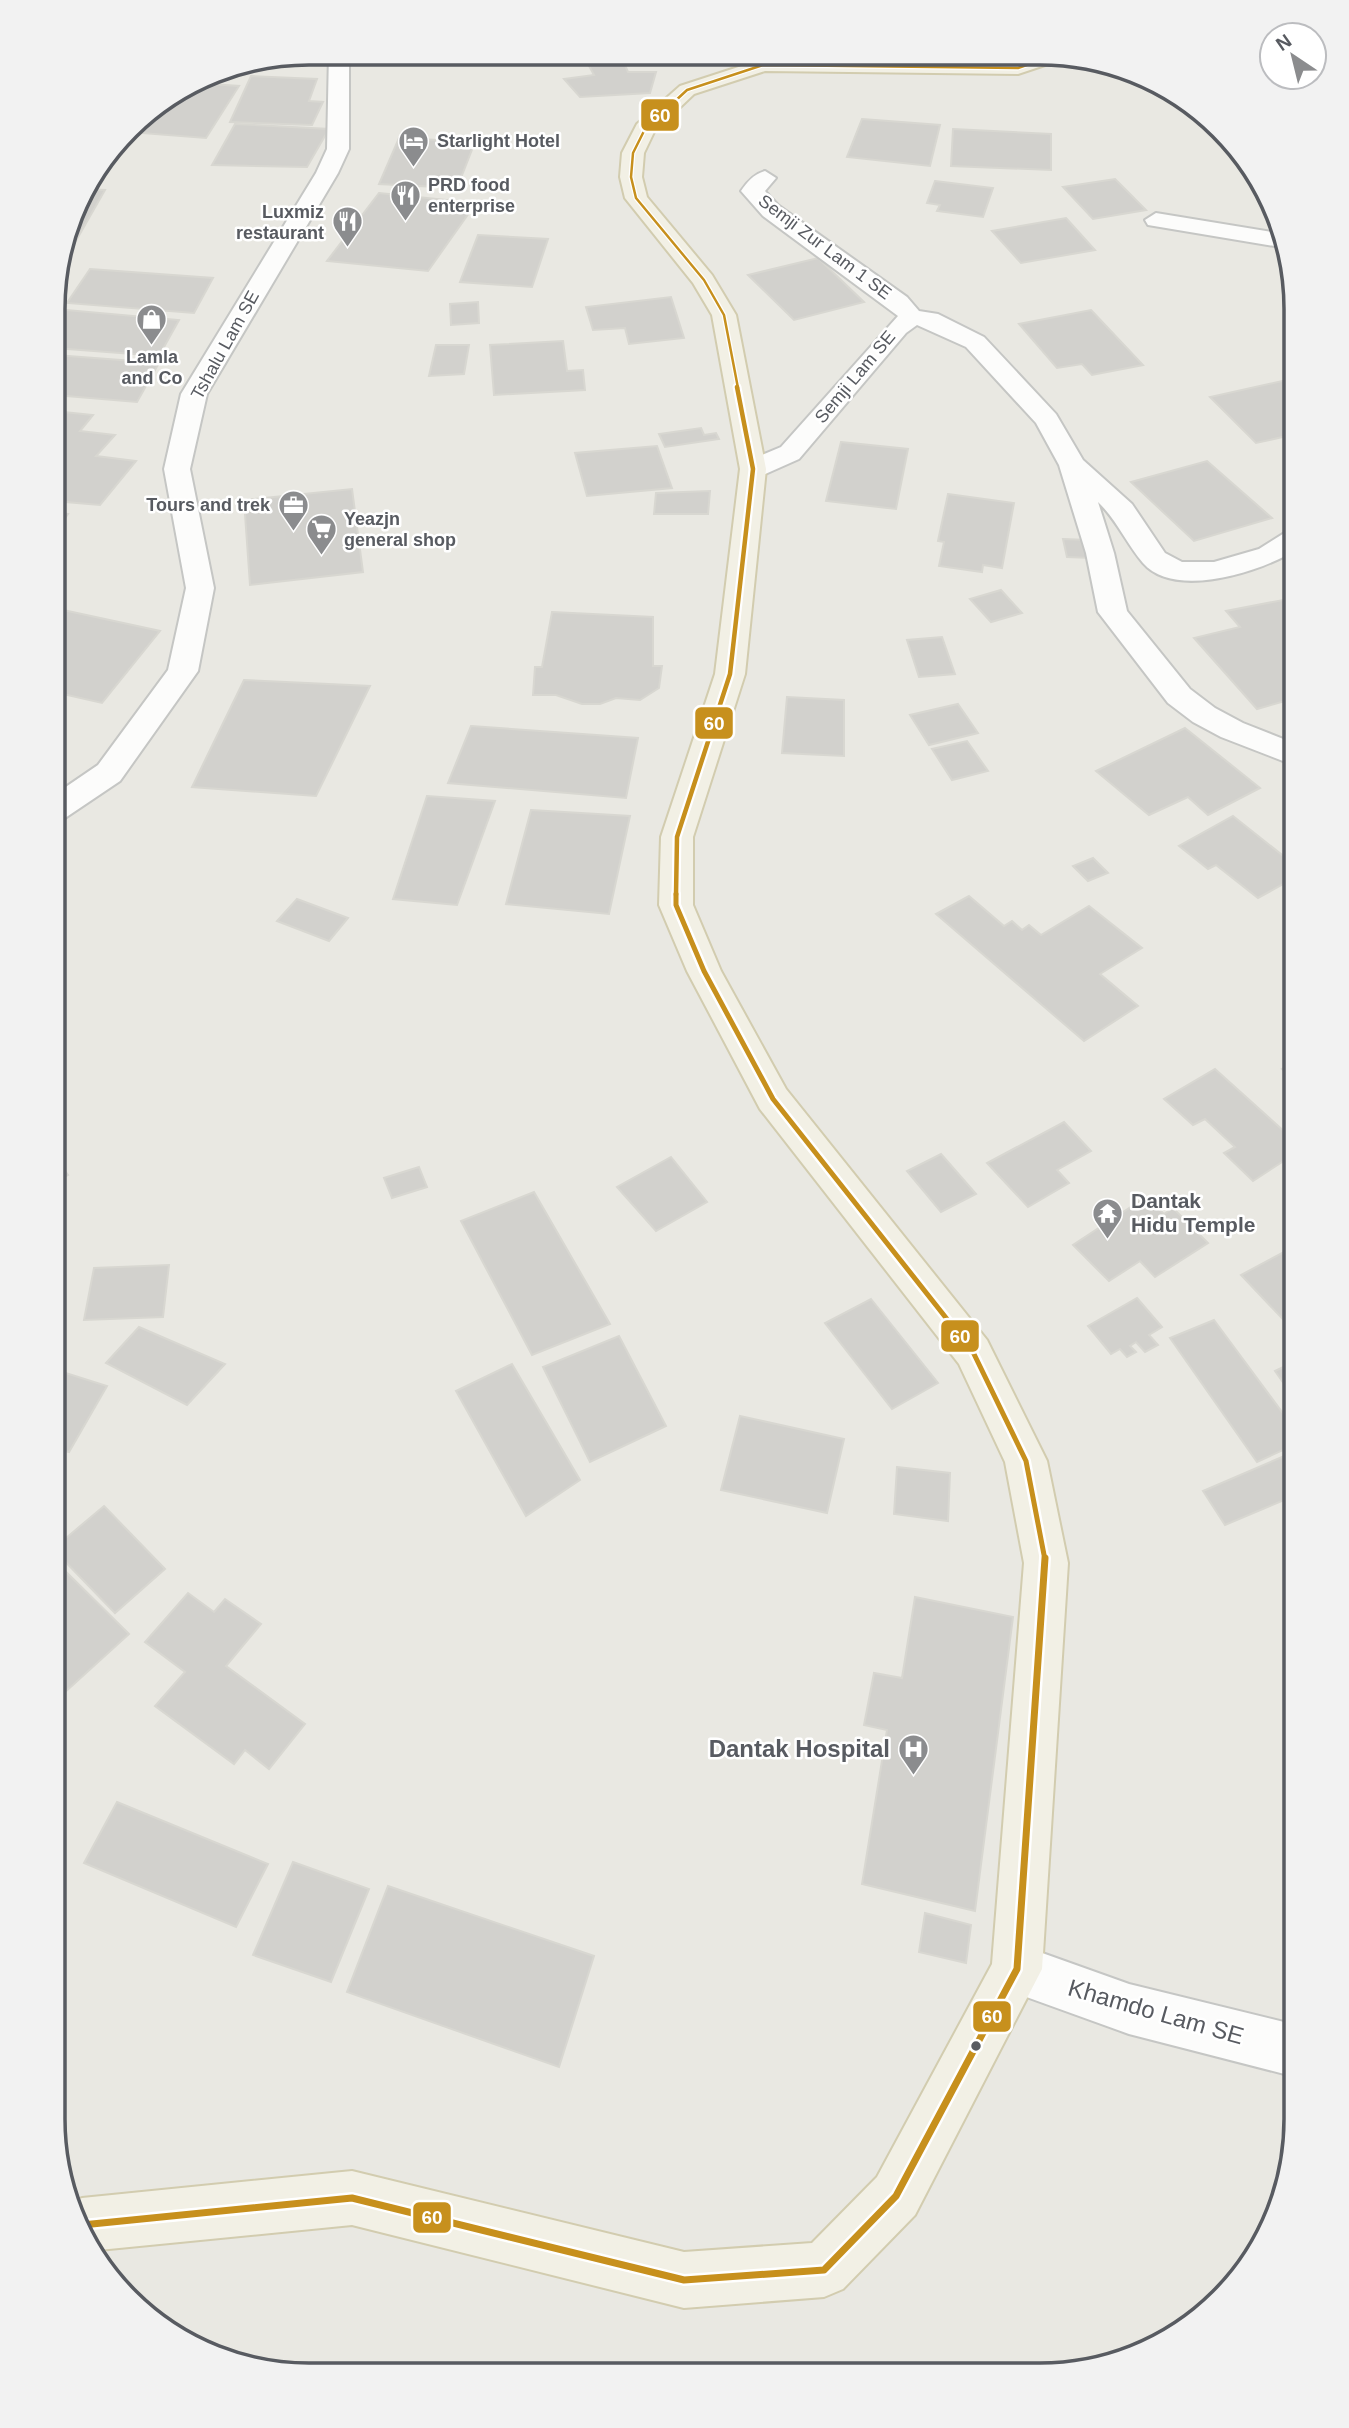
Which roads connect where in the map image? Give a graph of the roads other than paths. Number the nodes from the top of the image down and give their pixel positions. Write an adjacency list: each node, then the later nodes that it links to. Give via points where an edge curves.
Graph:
1 (339, 65): 13 (street, Tshalu Lam SE, via 338,149 194,394 177,468 200,587 183,670 108,773)
2 (763, 65): 10 (main road, via 687,90 645,129 634,153 631,177 636,198 704,280 724,315)
3 (763, 65): 4 (main road)
4 (1027, 65)
5 (765, 178): 8 (street, Semji Zur Lam 1 SE, via 752,191 771,211 898,302)
6 (1156, 220): 7 (street)
7 (1274, 240)
8 (912, 317): 9 (street, Semji Lam SE, via 929,319 975,342 1047,420); 10 (street, Semji Lam SE, via 897,328 790,453)
9 (1072, 465): 11 (street, Semji Lam SE, via 1122,510 1155,559 1177,571 1215,571 1269,555); 12 (street, Semji Lam SE, via 1101,553 1112,612 1179,696 1232,730)
10 (753, 469): 14 (main road, via 730,674 677,837 676,905 704,971 773,1099 973,1352 1026,1461 1046,1563)
11 (1284, 546)
12 (1284, 751)
13 (65, 802)
14 (1017, 1969): 15 (street, Khamdo Lam SE, via 1129,2009); 16 (main road, via 896,2196 824,2270 684,2280 352,2198)
15 (1284, 2048)
16 (89, 2224)

